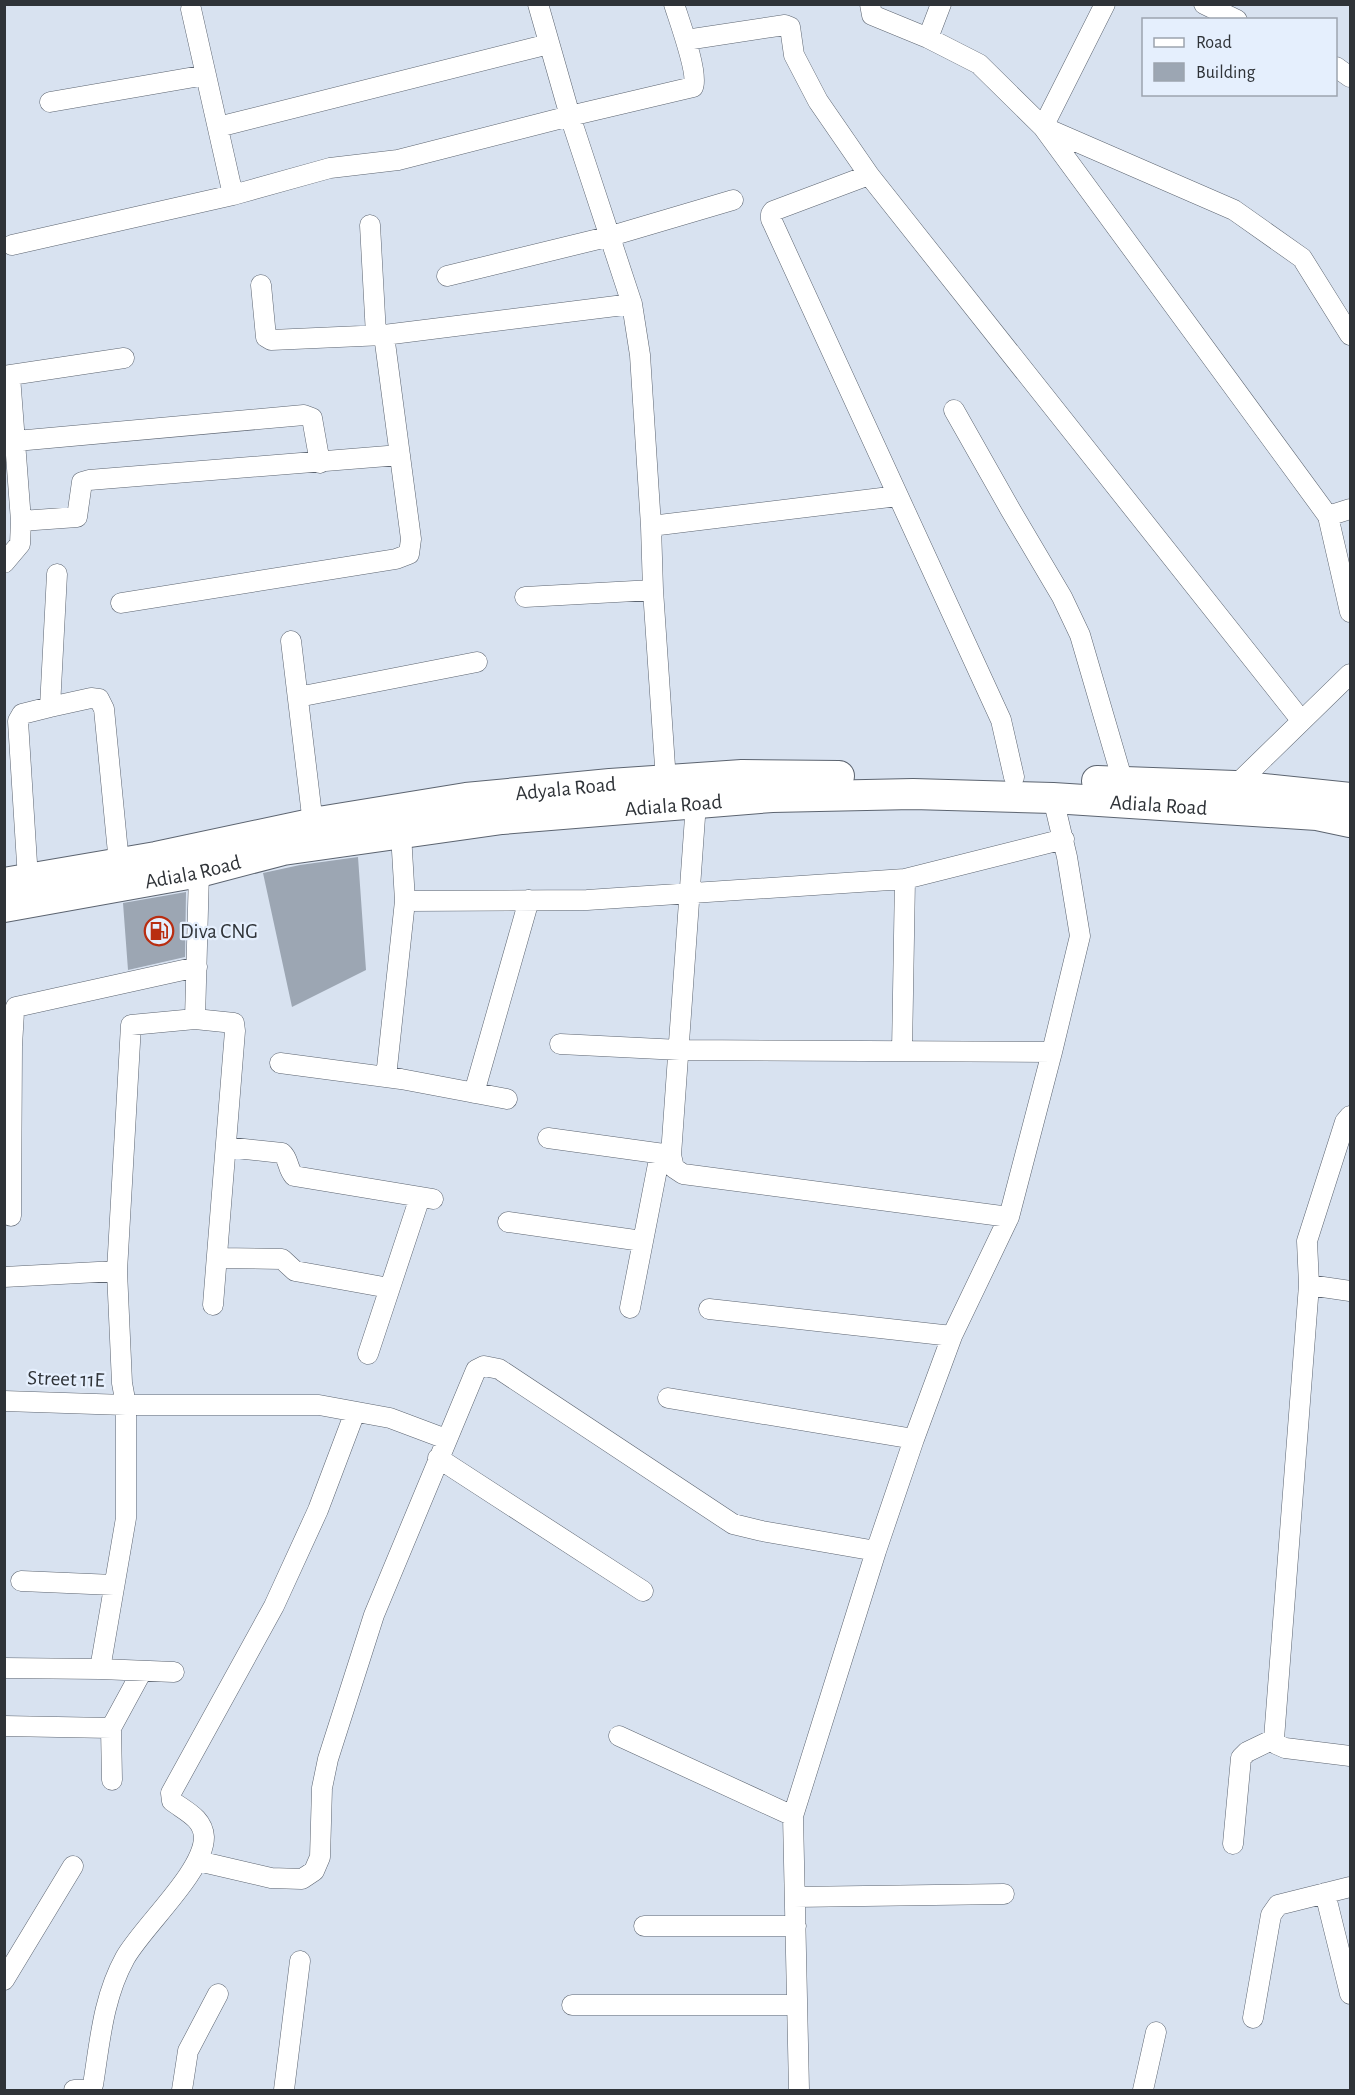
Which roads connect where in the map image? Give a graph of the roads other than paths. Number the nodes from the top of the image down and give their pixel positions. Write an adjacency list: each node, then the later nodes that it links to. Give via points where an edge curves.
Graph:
1 (538, 4): 11 (street)
2 (674, 4): 10 (street)
3 (870, 4): 9 (street, via 872,15)
4 (941, 4): 9 (street)
5 (1105, 4): 18 (street)
6 (1204, 4): 8 (street)
7 (191, 9): 13 (street)
8 (1233, 18)
9 (928, 38): 18 (street, via 979,64)
10 (686, 40): 16 (street, via 693,87); 19 (street, via 790,27 794,55 818,101)
11 (549, 44): 16 (street); 17 (street)
12 (1337, 68): 14 (street)
13 (206, 75): 15 (street); 17 (street)
14 (1350, 77)
15 (50, 102)
16 (570, 116): 20 (street, via 398,160 330,168); 23 (street)
17 (218, 126): 20 (street)
18 (1043, 127): 28 (street, via 1234,210 1302,258); 38 (street)
19 (869, 175): 36 (street, via 773,211 771,219); 52 (street)
20 (233, 195): 24 (street)
21 (733, 200): 23 (street)
22 (370, 225): 29 (street)
23 (611, 236): 25 (street); 27 (street)
24 (12, 245)
25 (447, 276)
26 (261, 285): 29 (street, via 266,337 271,340)
27 (632, 304): 29 (street); 40 (street, via 640,355)
28 (1350, 334)
29 (380, 335): 34 (street)
30 (124, 358): 31 (street)
31 (7, 376): 33 (street)
32 (954, 410): 55 (street, via 1080,635)
33 (16, 441): 35 (street, via 304,415 312,418); 39 (street)
34 (400, 455): 35 (street); 45 (street, via 411,539 409,554)
35 (320, 463): 39 (street, via 89,480 82,482 77,517)
36 (898, 496): 40 (street); 53 (street, via 1001,720)
37 (1350, 509): 38 (street)
38 (1328, 516): 46 (street)
39 (21, 521): 41 (street, via 20,544)
40 (651, 526): 43 (street)
41 (4, 563)
42 (57, 574): 51 (street)
43 (653, 591): 44 (street); 54 (street)
44 (525, 597)
45 (122, 603)
46 (1350, 612)
47 (291, 641): 50 (street)
48 (477, 663): 50 (street)
49 (1350, 674): 52 (street)
50 (298, 697): 61 (street)
51 (50, 707): 64 (street, via 91,698 99,699 104,709); 67 (street, via 22,714 18,721)
52 (1301, 720): 56 (street)
53 (1014, 777): 54 (main road, Adyala Road, via 742,775); 55 (main road, Adyala Road)
54 (666, 781): 61 (main road, Adyala Road, via 466,798)
55 (1123, 782): 56 (main road, Adyala Road)
56 (1235, 786): 58 (main road, Adyala Road)
57 (1053, 798): 59 (main road, Adiala Road, via 913,794); 60 (main road, Adiala Road, via 1317,815); 63 (street)
58 (1350, 798)
59 (696, 803): 62 (main road, Adiala Road, via 502,819); 68 (street)
60 (1350, 822)
61 (313, 824): 64 (main road, Adyala Road)
62 (401, 834): 65 (main road, Adiala Road, via 283,850); 70 (street)
63 (1064, 839): 66 (street); 78 (street, via 1080,936)
64 (118, 863): 67 (main road, Adyala Road)
65 (199, 872): 71 (main road, Adiala Road); 72 (street)
66 (905, 879): 68 (street); 77 (street)
67 (16, 881)
68 (688, 892): 69 (street); 76 (street)
69 (530, 900): 70 (street); 81 (street)
70 (405, 901): 80 (street)
71 (4, 907)
72 (197, 967): 73 (street); 75 (street, via 21,1004 14,1012)
73 (195, 1019): 85 (street, via 234,1023); 92 (street, via 131,1025)
74 (560, 1044): 76 (street)
75 (8, 1046): 87 (street)
76 (680, 1050): 77 (street); 86 (street)
77 (902, 1051): 78 (street)
78 (1052, 1052): 88 (street)
79 (280, 1063): 80 (street)
80 (386, 1077): 81 (street)
81 (474, 1092): 82 (street)
82 (507, 1100)
83 (1350, 1116): 94 (street, via 1307,1241)
84 (548, 1138): 86 (street)
85 (225, 1147): 91 (street); 95 (street, via 282,1153 294,1176 427,1198)
86 (665, 1154): 88 (street, via 683,1174); 90 (street)
87 (11, 1216)
88 (1010, 1217): 100 (street)
89 (507, 1222): 90 (street)
90 (642, 1241): 98 (street)
91 (217, 1258): 95 (street, via 282,1259 295,1271); 97 (street)
92 (117, 1271): 93 (street); 104 (street)
93 (4, 1277)
94 (1309, 1285): 96 (street); 120 (street)
95 (389, 1288): 101 (street)
96 (1350, 1291)
97 (213, 1305)
98 (630, 1308)
99 (709, 1309): 100 (street)
100 (952, 1336): 107 (street)
101 (368, 1354)
102 (668, 1398): 107 (street)
103 (4, 1401): 104 (street, Street 11E)
104 (126, 1405): 105 (street, Street 11E, via 319,1405); 111 (street, via 126,1518)
105 (355, 1412): 106 (street, Street 11E, via 390,1418); 125 (street, via 318,1510 274,1606 171,1793 172,1802 198,1820 203,1829)
106 (446, 1439): 108 (street); 109 (street, via 476,1370 484,1366 499,1369 733,1524)
107 (914, 1439): 109 (street)
108 (438, 1458): 112 (street); 125 (street, via 374,1615 328,1759 322,1788 320,1857 314,1871 302,1880 271,1878)
109 (876, 1551): 123 (street)
110 (21, 1581): 111 (street)
111 (114, 1585): 114 (street)
112 (643, 1591)
113 (4, 1668): 114 (street)
114 (100, 1669): 115 (street)
115 (142, 1671): 116 (street); 118 (street)
116 (174, 1672)
117 (4, 1726): 118 (street)
118 (111, 1728): 122 (street)
119 (619, 1736): 123 (street)
120 (1274, 1738): 121 (street, via 1276,1744 1285,1748); 124 (street, via 1242,1758)
121 (1350, 1756)
122 (112, 1780)
123 (794, 1816): 130 (street)
124 (1233, 1844)
125 (198, 1861): 141 (street, via 126,1957 105,2006 93,2085 88,2090)
126 (74, 1866): 134 (street)
127 (1350, 1887): 128 (street)
128 (1325, 1893): 136 (street); 139 (street, via 1278,1905 1271,1915)
129 (1005, 1894): 130 (street)
130 (795, 1897): 132 (street)
131 (644, 1926): 132 (street)
132 (796, 1926): 137 (street)
133 (300, 1961): 143 (street)
134 (4, 1980)
135 (218, 1994): 142 (street, via 188,2051)
136 (1350, 1994)
137 (797, 2004): 138 (street); 144 (street)
138 (572, 2005)
139 (1253, 2018)
140 (1156, 2032): 145 (street)
141 (74, 2091)
142 (182, 2091)
143 (284, 2091)
144 (799, 2091)
145 (1143, 2091)

